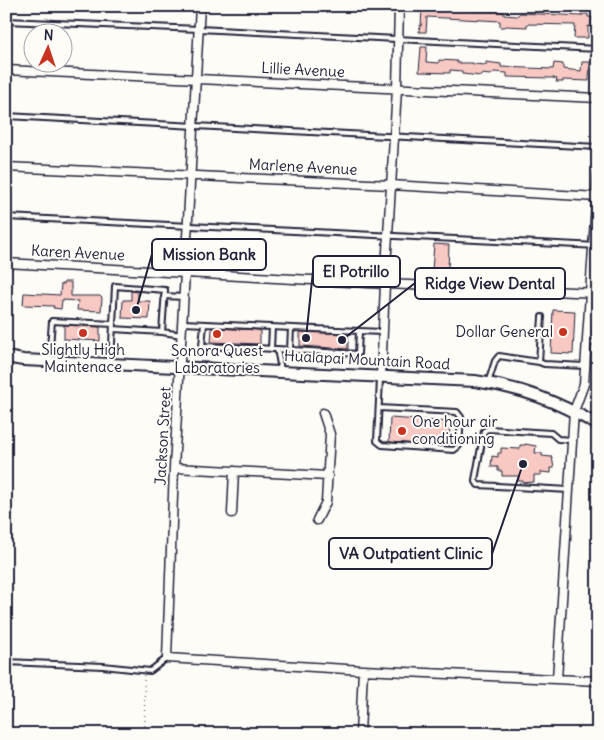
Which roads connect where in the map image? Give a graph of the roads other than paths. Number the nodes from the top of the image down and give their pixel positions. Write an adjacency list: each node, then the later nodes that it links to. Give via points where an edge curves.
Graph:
1 (200, 6): 4 (street, Jackson Street)
2 (399, 6): 5 (street)
3 (6, 21): 4 (lane)
4 (198, 29): 5 (lane); 8 (street, Jackson Street)
5 (398, 39): 6 (lane); 9 (street)
6 (598, 49)
7 (6, 70): 8 (street, Lillie Avenue)
8 (196, 79): 9 (street, Lillie Avenue); 12 (street, Jackson Street)
9 (397, 89): 10 (street, Lillie Avenue); 13 (street)
10 (598, 98)
11 (6, 116): 12 (lane)
12 (194, 126): 13 (lane); 17 (street, Jackson Street)
13 (394, 136): 14 (lane); 18 (street)
14 (598, 147)
15 (6, 167): 17 (street, Marlene Avenue)
16 (598, 173): 19 (street)
17 (191, 176): 18 (street, Marlene Avenue); 21 (street, Jackson Street)
18 (391, 185): 19 (street, Marlene Avenue); 22 (street)
19 (597, 197): 23 (street)
20 (6, 216): 21 (lane)
21 (188, 226): 22 (lane); 25 (street, Jackson Street)
22 (388, 234): 23 (lane); 26 (street)
23 (596, 246): 27 (street)
24 (6, 263): 25 (street, Karen Avenue)
25 (186, 273): 26 (street, Karen Avenue); 29 (street, Jackson Street)
26 (385, 284): 27 (street, Karen Avenue); 38 (street)
27 (594, 293): 40 (street)
28 (164, 296): 29 (lane); 33 (lane, via 165,290 115,286); 37 (lane)
29 (184, 297): 31 (street, Jackson Street)
30 (542, 317): 47 (lane)
31 (183, 323): 32 (lane); 39 (street, Jackson Street)
32 (204, 324): 34 (lane); 42 (lane, via 202,346)
33 (113, 327): 37 (lane); 46 (lane, via 52,321); 48 (lane)
34 (272, 327): 35 (lane); 42 (lane)
35 (290, 328): 36 (lane); 44 (lane)
36 (359, 331): 38 (lane); 44 (lane, via 358,354)
37 (162, 332): 39 (lane)
38 (382, 332): 52 (street)
39 (182, 335): 50 (street, Jackson Street)
40 (586, 342): 41 (lane); 49 (street)
41 (598, 343)
42 (271, 349): 43 (lane)
43 (277, 349): 44 (lane); 51 (lane)
44 (290, 350)
45 (6, 357): 46 (main road, Hualapai Mountain Road)
46 (49, 361): 48 (main road, Hualapai Mountain Road)
47 (539, 362): 49 (lane); 53 (lane, via 499,356)
48 (111, 364): 50 (main road, Hualapai Mountain Road)
49 (585, 366): 55 (street, via 584,384)
50 (180, 367): 51 (main road, Hualapai Mountain Road); 59 (street, Jackson Street)
51 (281, 371): 52 (main road, Hualapai Mountain Road)
52 (380, 376): 53 (main road, Hualapai Mountain Road); 54 (lane)
53 (488, 383): 55 (main road, Hualapai Mountain Road, via 541,396)
54 (379, 408): 54 (lane, via 457,412 461,417 459,446 454,450 382,445 377,441)
55 (574, 411): 57 (main road, Hualapai Mountain Road); 58 (street)
56 (323, 413): 61 (street, via 330,434)
57 (598, 425)
58 (572, 440): 62 (street); 62 (lane, via 558,439 551,433 488,429 484,431 475,480 478,485)
59 (174, 468): 60 (street); 65 (street, Jackson Street)
60 (234, 471): 61 (street); 63 (street)
61 (328, 476): 64 (street, via 326,502)
62 (568, 490): 68 (street)
63 (232, 513)
64 (317, 520)
65 (167, 658): 66 (lane, via 150,671); 67 (street)
66 (6, 662)
67 (363, 670): 68 (street); 70 (street)
68 (557, 679): 69 (street)
69 (598, 681)
70 (360, 734)

